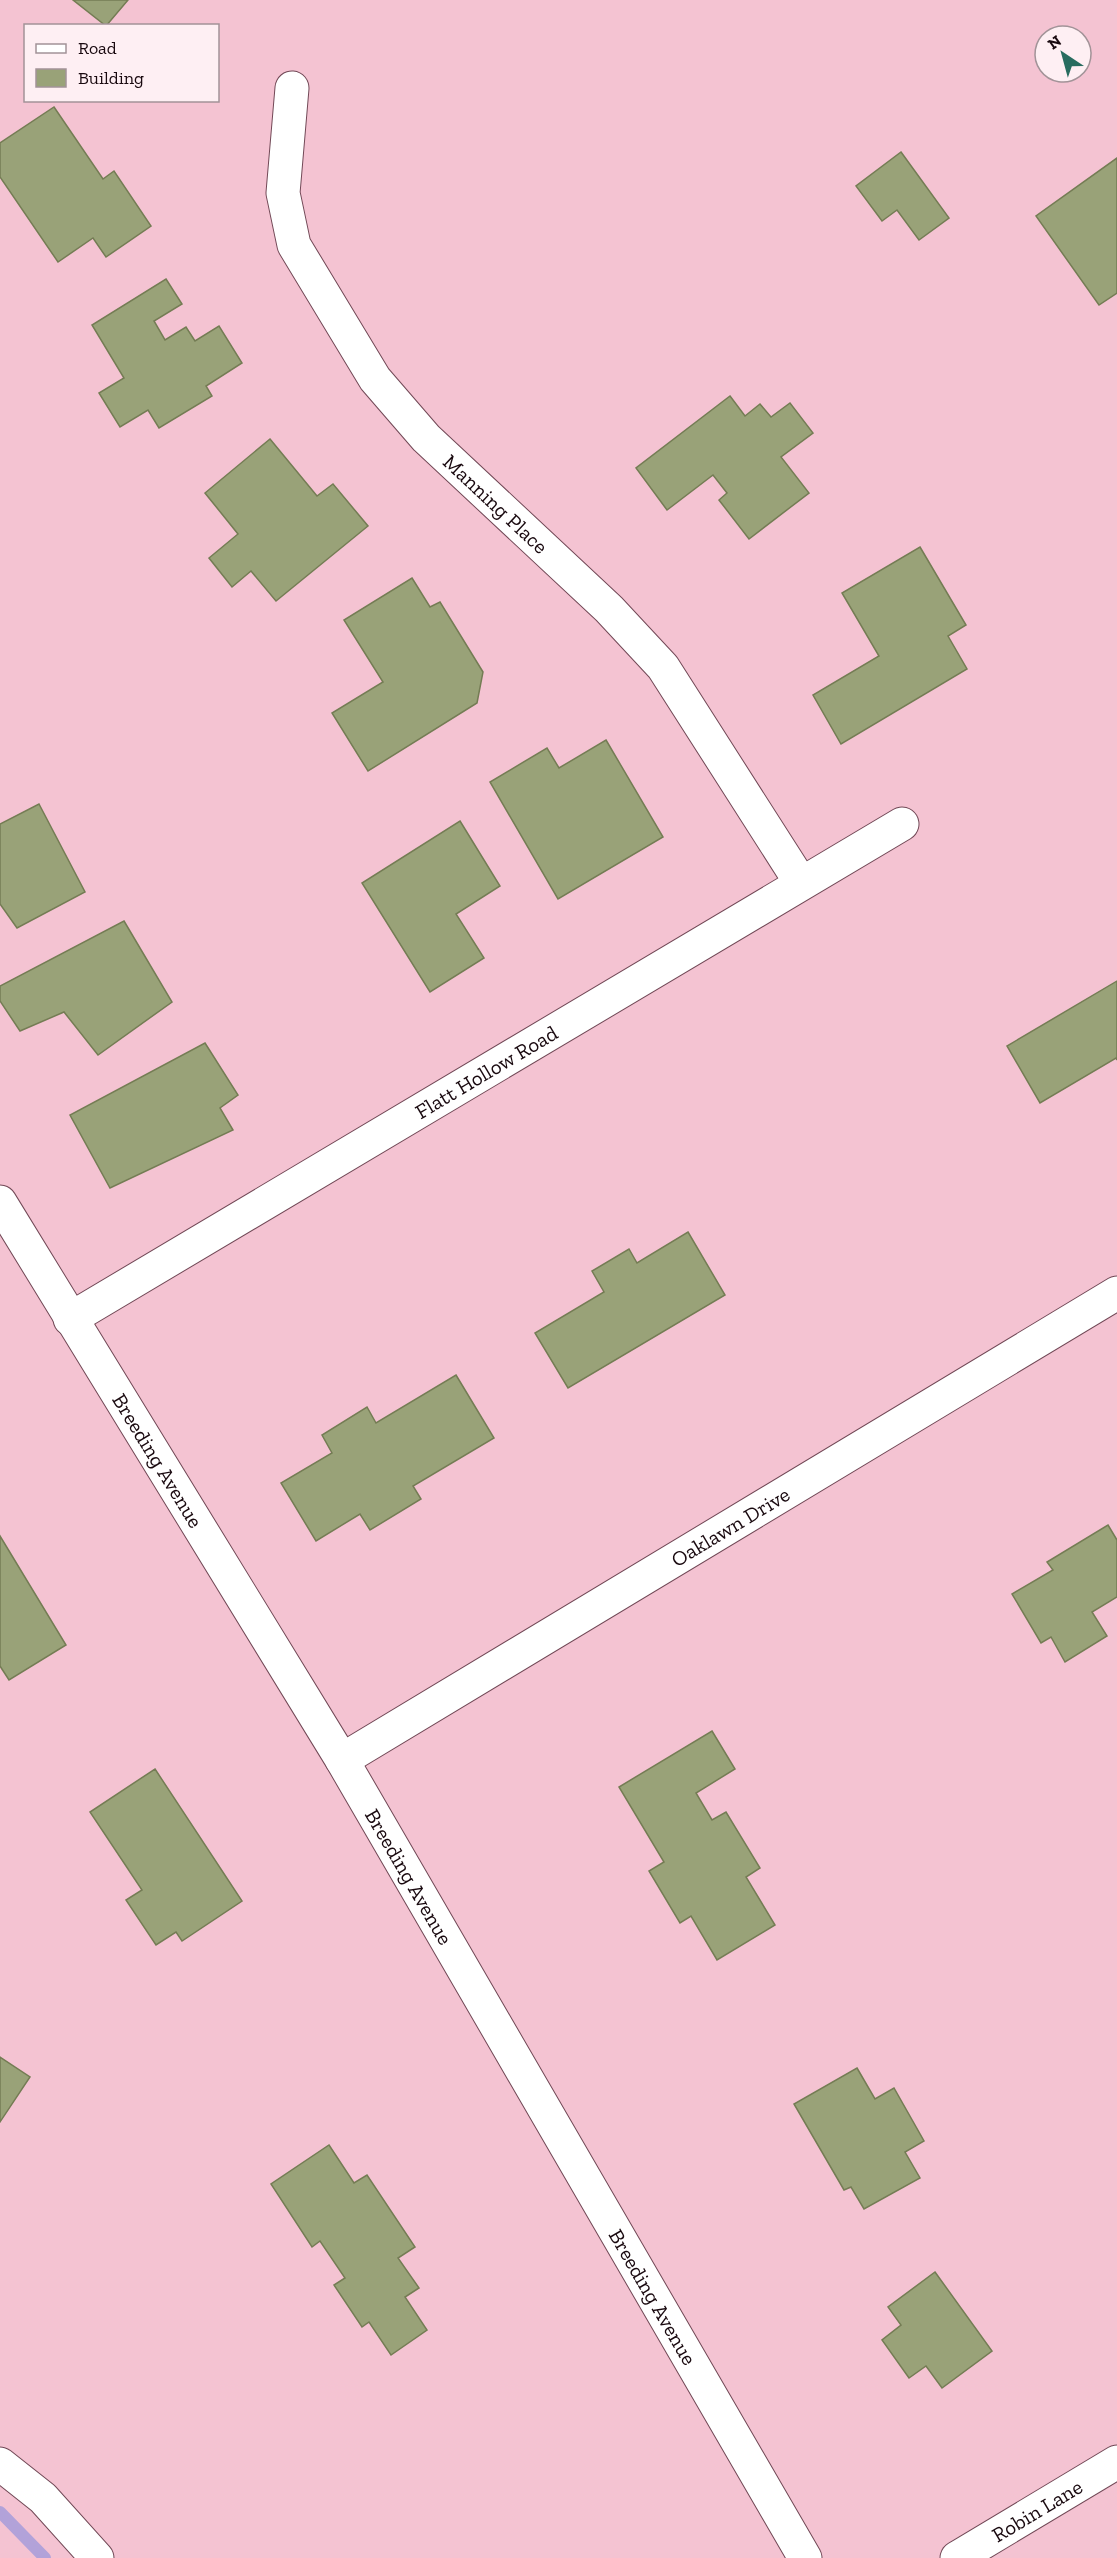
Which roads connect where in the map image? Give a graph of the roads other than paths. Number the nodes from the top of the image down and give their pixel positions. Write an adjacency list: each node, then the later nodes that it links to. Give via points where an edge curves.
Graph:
1 (292, 88): 3 (street, Manning Place, via 283,193 294,245 375,379 426,438 609,609 663,667)
2 (903, 824): 3 (street, Flatt Hollow Road)
3 (801, 884): 6 (street, Flatt Hollow Road)
4 (0, 1202): 6 (street, Breeding Avenue)
5 (1117, 1293): 7 (street, Oaklawn Drive)
6 (70, 1319): 7 (street, Breeding Avenue)
7 (342, 1760): 11 (street, Breeding Avenue)
8 (1117, 2462): 12 (street, Robin Lane)
9 (0, 2464): 10 (street, via 43,2498)
10 (97, 2558)
11 (805, 2558)
12 (957, 2558)

